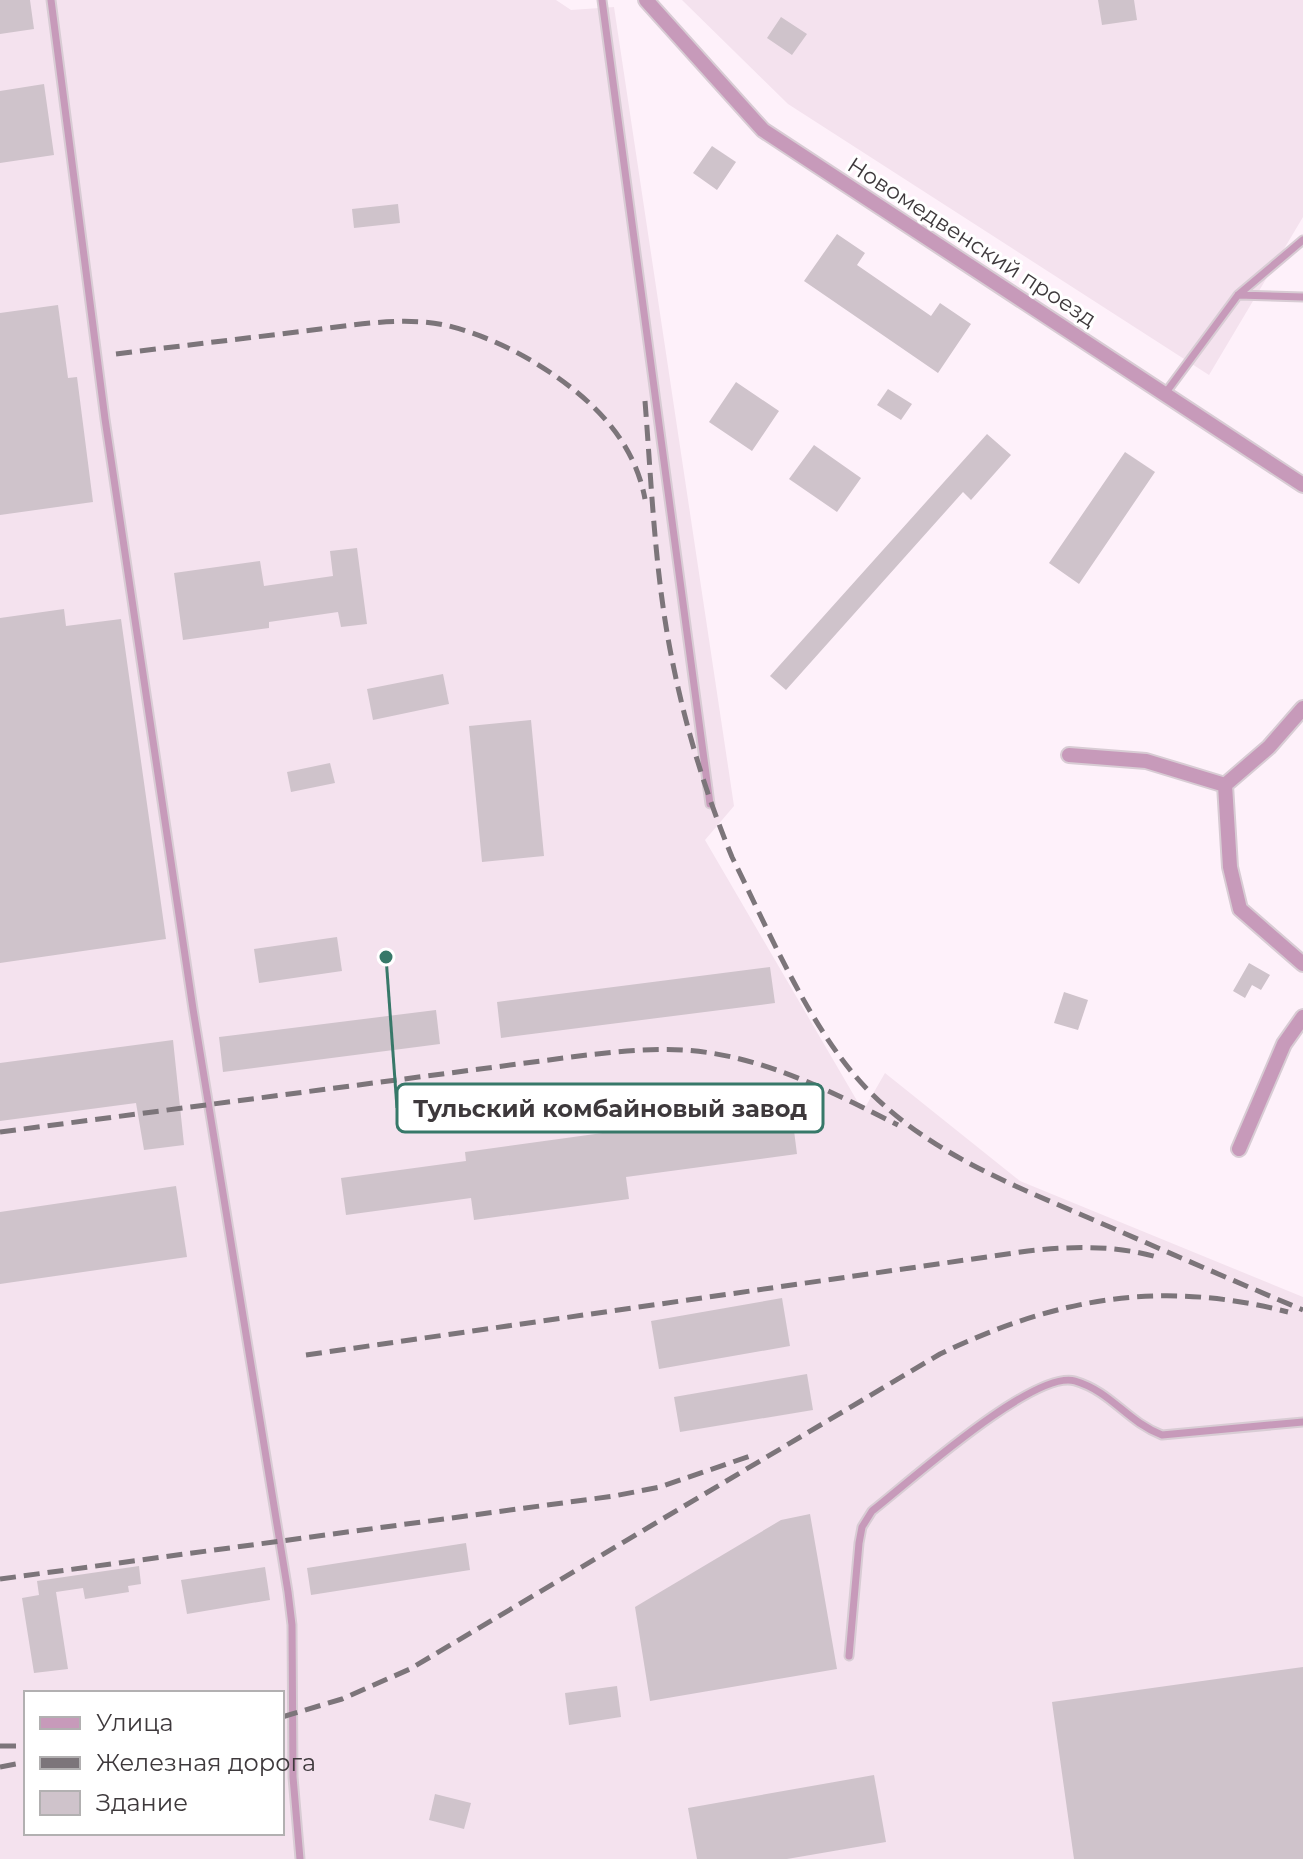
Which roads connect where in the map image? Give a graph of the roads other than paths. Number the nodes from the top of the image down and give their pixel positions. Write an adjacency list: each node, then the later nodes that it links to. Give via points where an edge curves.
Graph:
1 (51, 0): 18 (lane, via 105,419 288,1592)
2 (602, 0): 12 (lane)
3 (646, 0): 7 (street, Новомедвенский проезд, via 763,130)
4 (1303, 240): 5 (lane)
5 (1238, 295): 6 (lane); 7 (lane)
6 (1303, 297)
7 (1164, 395): 8 (street, Новомедвенский проезд)
8 (1303, 485)
9 (1303, 708): 11 (street)
10 (1069, 755): 11 (street, via 1146,761)
11 (1225, 785): 13 (street, via 1230,867 1240,909)
12 (710, 804)
13 (1303, 964)
14 (1303, 1017): 15 (street, via 1284,1044)
15 (1239, 1149)
16 (1303, 1422): 17 (lane, via 1162,1435 1142,1427 1097,1388 1070,1379 1044,1384 1011,1402 872,1511 859,1543)
17 (849, 1656)
18 (300, 1859)

